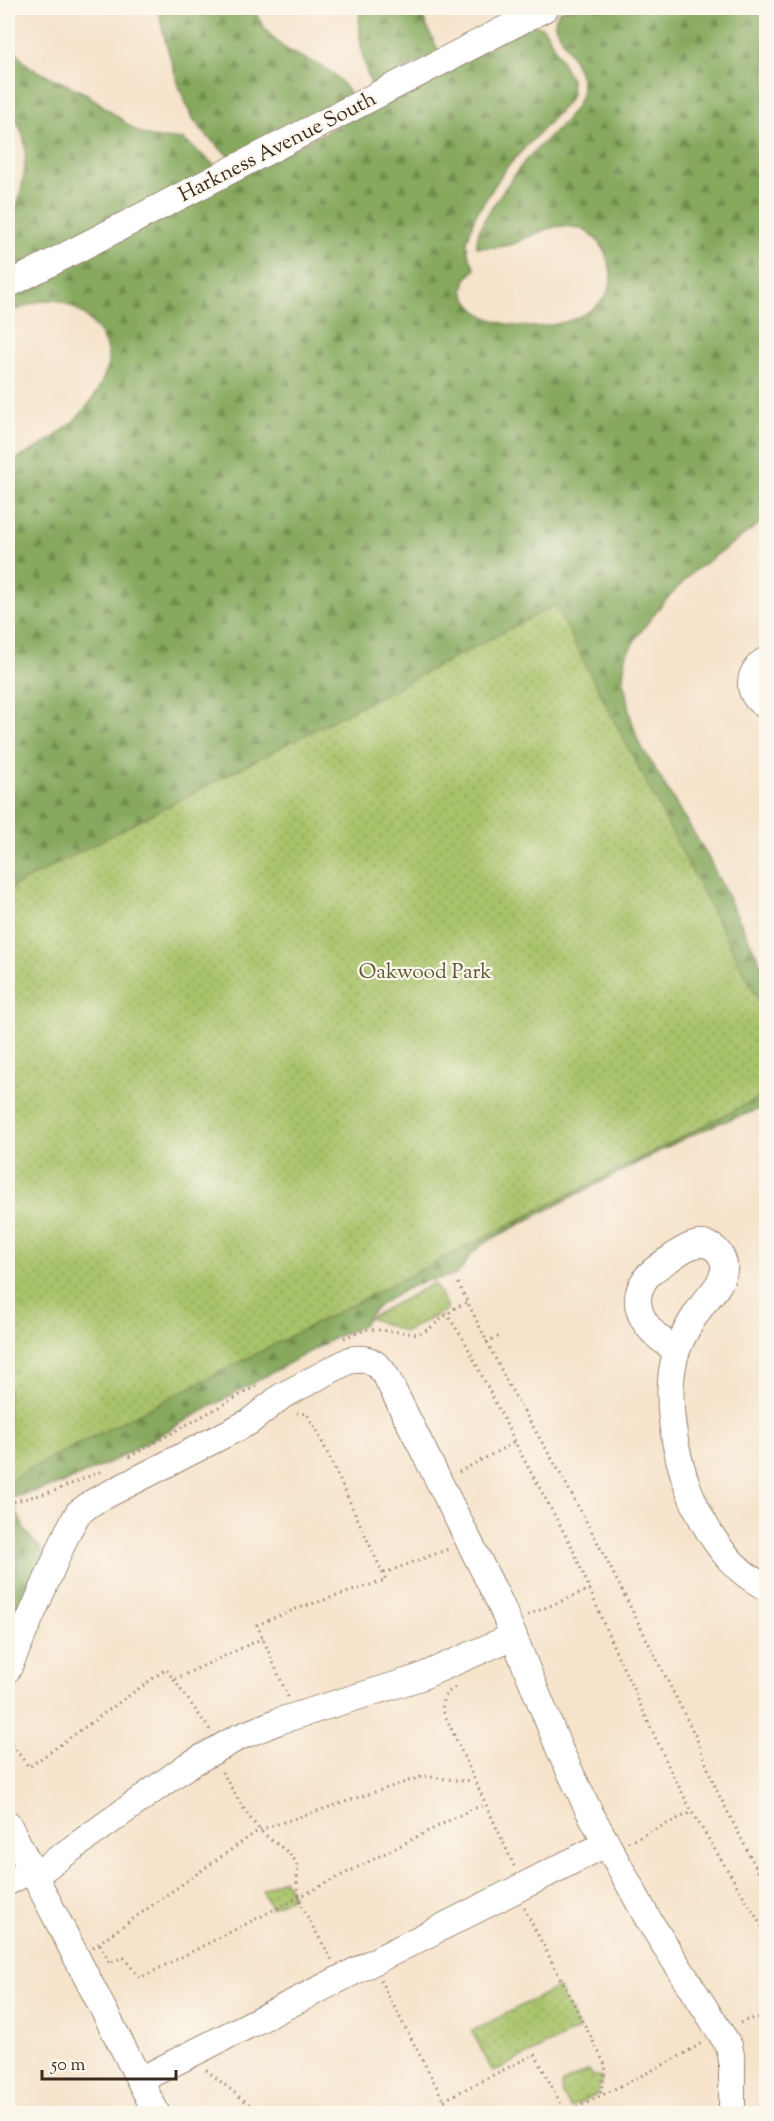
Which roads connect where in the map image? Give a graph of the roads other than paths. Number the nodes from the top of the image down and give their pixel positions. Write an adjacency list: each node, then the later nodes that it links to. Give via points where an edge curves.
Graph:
1 (546, 8): 2 (street, Harkness Avenue South)
2 (8, 285)
3 (766, 660): 4 (street, via 754,669 751,682 757,698)
4 (766, 706)
5 (677, 1350): 6 (street, via 672,1369 671,1410 690,1489 724,1553 742,1573)
6 (766, 1587)
7 (512, 1629): 8 (street, via 386,1376 373,1362 360,1358 275,1402 249,1422 79,1511); 10 (street, via 561,1753); 11 (street, via 456,1662 257,1729 216,1749)
8 (8, 1669)
9 (8, 1824): 11 (street)
10 (608, 1848): 13 (street, via 519,1888); 15 (street, via 729,2046)
11 (32, 1873): 12 (street); 13 (street)
12 (8, 1882)
13 (140, 2080): 14 (street)
14 (157, 2114)
15 (732, 2114)

